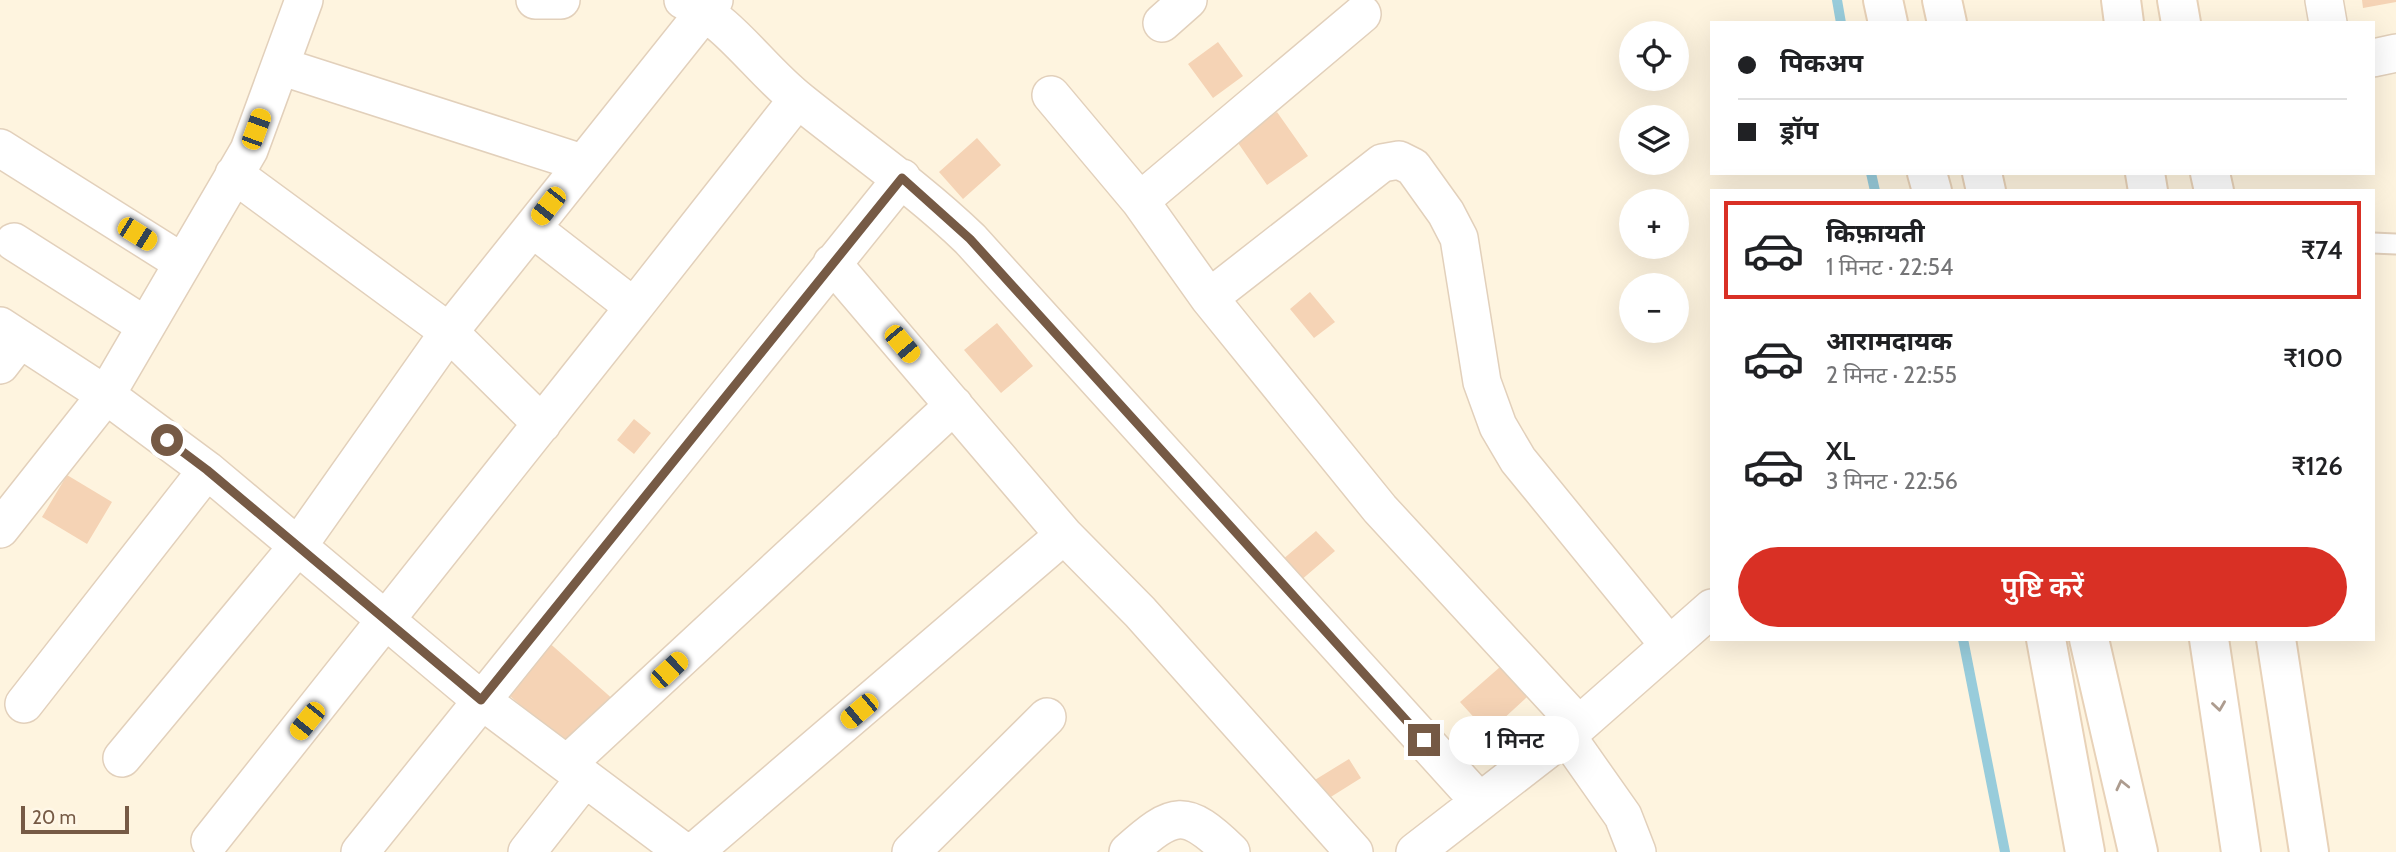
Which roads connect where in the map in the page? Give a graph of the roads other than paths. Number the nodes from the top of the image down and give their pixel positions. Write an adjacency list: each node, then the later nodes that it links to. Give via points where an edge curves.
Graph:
1 (304, 0): 18 (street)
2 (535, 0): 3 (street)
3 (561, 0)
4 (1883, 0): 11 (street)
5 (1942, 0): 12 (street)
6 (2121, 0): 13 (street)
7 (2177, 0): 14 (street)
8 (2324, 0): 15 (street)
9 (702, 4): 20 (street); 22 (street)
10 (1362, 14): 25 (street)
11 (1888, 21)
12 (1947, 21)
13 (2124, 21)
14 (2181, 21)
15 (2328, 21)
16 (2396, 53): 17 (street)
17 (2375, 58)
18 (280, 66): 22 (street); 23 (street)
19 (1051, 95): 25 (street)
20 (797, 100): 24 (street); 33 (street)
21 (0, 148): 30 (street)
22 (582, 163): 26 (street)
23 (234, 174): 30 (street); 35 (street)
24 (902, 178): 31 (street); 57 (street, via 970,239)
25 (1140, 201): 32 (street)
26 (532, 228): 33 (street); 35 (street)
27 (14, 242): 34 (street)
28 (2375, 243): 29 (lane)
29 (2396, 244)
30 (183, 262): 34 (street)
31 (832, 262): 38 (street); 51 (street)
32 (1209, 298): 50 (street, via 1382,163 1399,160 1413,167 1459,238 1482,382 1498,426 1518,460); 54 (street, via 1380,509)
33 (634, 307): 39 (street)
34 (146, 326): 37 (street)
35 (450, 332): 39 (street); 43 (street)
36 (7, 344): 37 (street)
37 (106, 395): 40 (street); 41 (street)
38 (954, 405): 42 (street); 56 (street)
39 (542, 424): 45 (street)
40 (207, 470): 43 (street); 52 (street)
41 (0, 528)
42 (1064, 535): 62 (street); 66 (street, via 1140,612)
43 (298, 546): 45 (street); 55 (street)
44 (1710, 610): 50 (street)
45 (387, 621): 51 (street); 58 (street)
46 (2046, 641): 69 (street)
47 (2089, 641): 70 (street, one-way to 47)
48 (2209, 641): 71 (street, one-way to 71)
49 (2276, 641): 72 (street)
50 (1669, 645): 54 (street)
51 (481, 700): 56 (street); 59 (street)
52 (24, 704)
53 (1047, 717): 63 (street)
54 (1572, 730): 57 (street); 68 (street, via 1623,816)
55 (122, 758)
56 (576, 771): 60 (street); 61 (street)
57 (1478, 800): 67 (street)
58 (210, 841)
59 (360, 852)
60 (527, 852)
61 (684, 852)
62 (694, 852)
63 (911, 852)
64 (1128, 852): 65 (street, via 1159,825 1177,819 1201,826)
65 (1231, 852)
66 (1354, 852)
67 (1415, 852)
68 (1637, 852)
69 (2085, 852)
70 (2138, 852)
71 (2241, 852)
72 (2309, 852)

